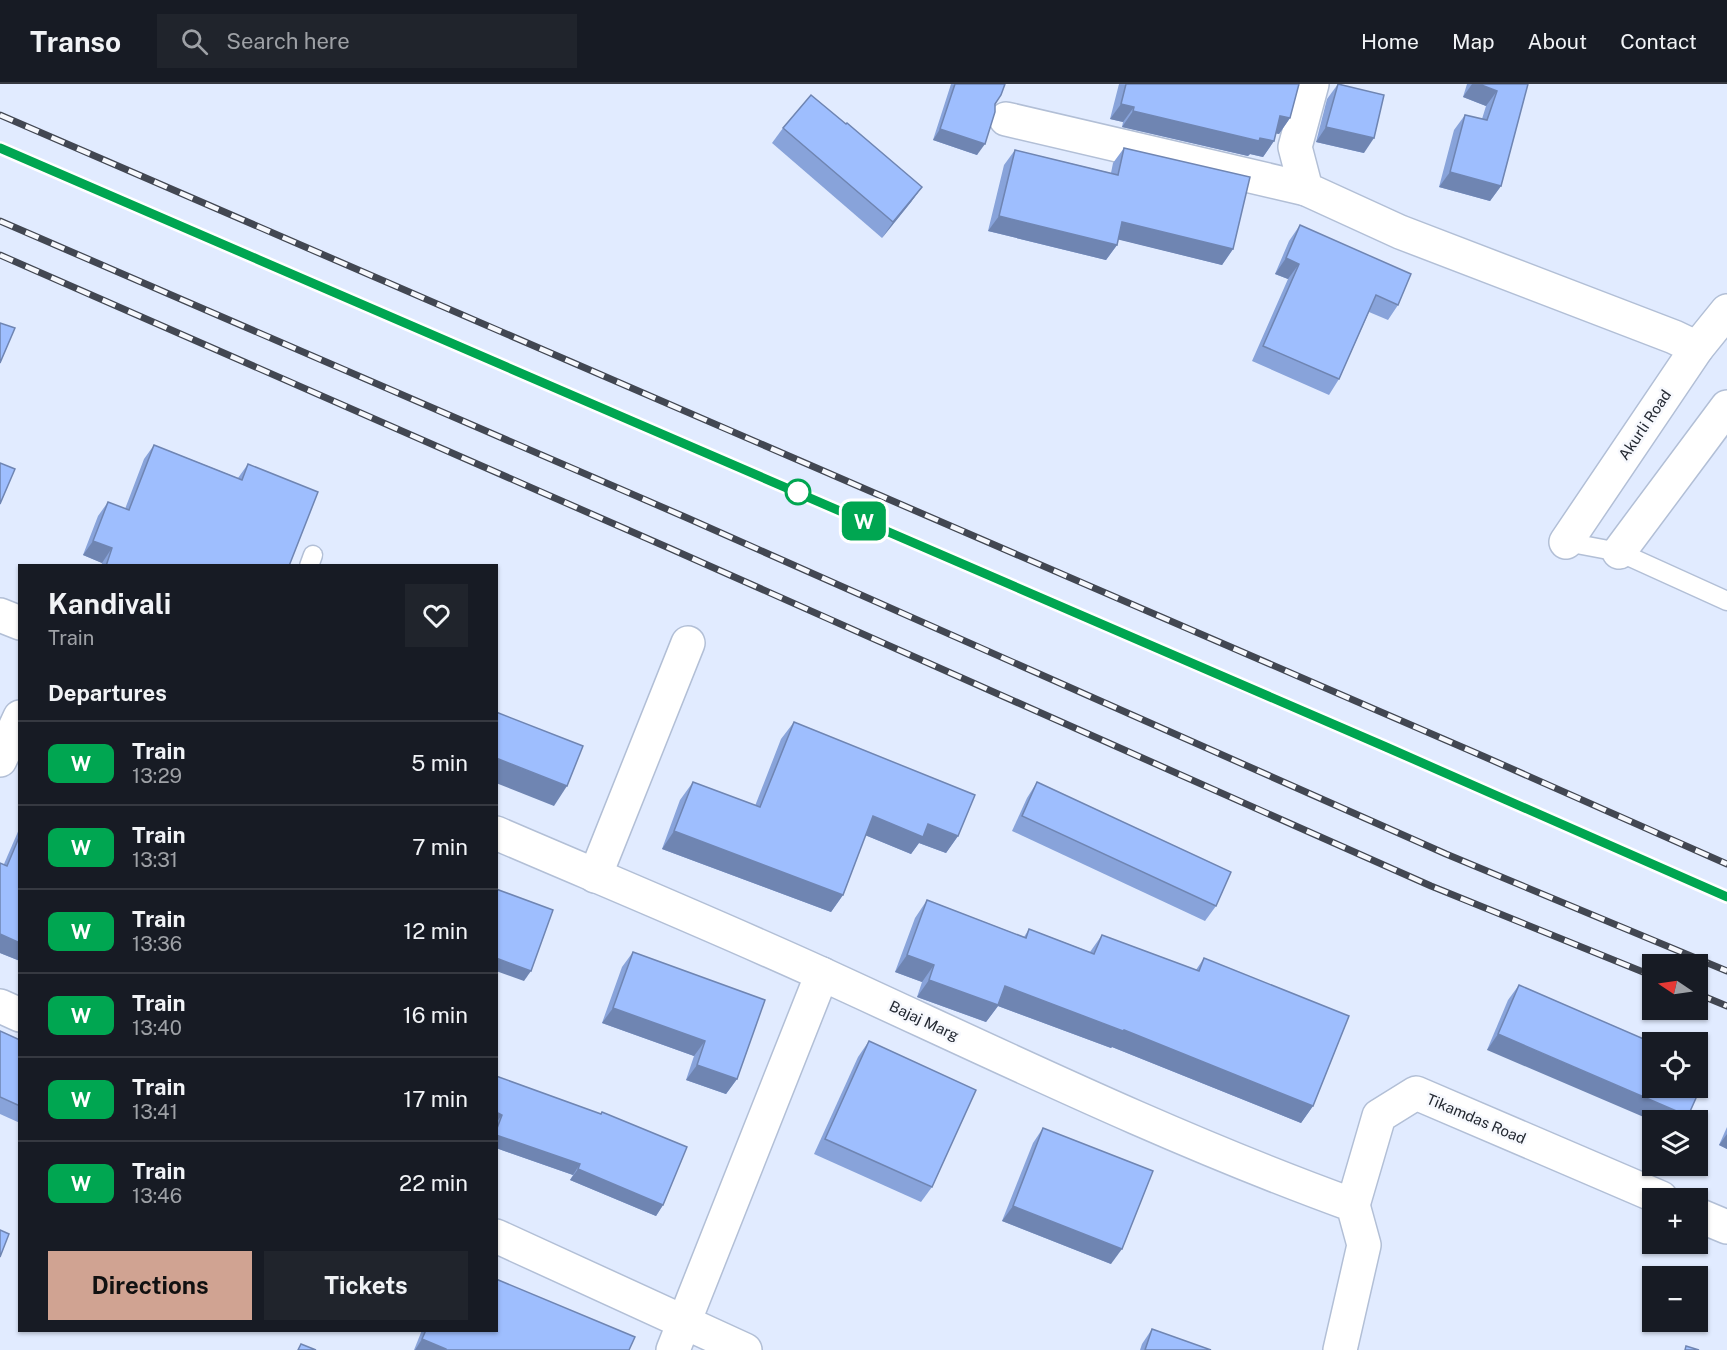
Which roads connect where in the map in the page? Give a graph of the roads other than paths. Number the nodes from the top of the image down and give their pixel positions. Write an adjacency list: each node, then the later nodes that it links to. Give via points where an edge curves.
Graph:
1 (1312, 84): 3 (street, via 1295,147)
2 (1006, 118): 3 (street)
3 (1306, 189): 5 (street, via 1400,232)
4 (1727, 311): 5 (street, Akurli Road)
5 (1697, 348): 7 (street, Akurli Road)
6 (1727, 407): 8 (street)
7 (1566, 542): 8 (lane)
8 (1619, 552): 9 (lane)
9 (1727, 601)
10 (0, 615): 11 (street)
11 (18, 622)
12 (688, 643): 16 (street)
13 (18, 721): 14 (street)
14 (0, 760)
15 (498, 834): 16 (street, Bajaj Marg)
16 (595, 876): 17 (street, Bajaj Marg)
17 (822, 974): 21 (street, Bajaj Marg, via 1128,1114); 25 (street)
18 (0, 1006): 19 (street)
19 (18, 1014)
20 (1642, 1190): 21 (street, Tikamdas Road, via 1416,1093 1379,1116)
21 (1353, 1205): 27 (street, via 1364,1245)
22 (1708, 1219): 23 (street)
23 (1727, 1227)
24 (498, 1237): 25 (street)
25 (678, 1336): 26 (street)
26 (745, 1350)
27 (1340, 1350)

